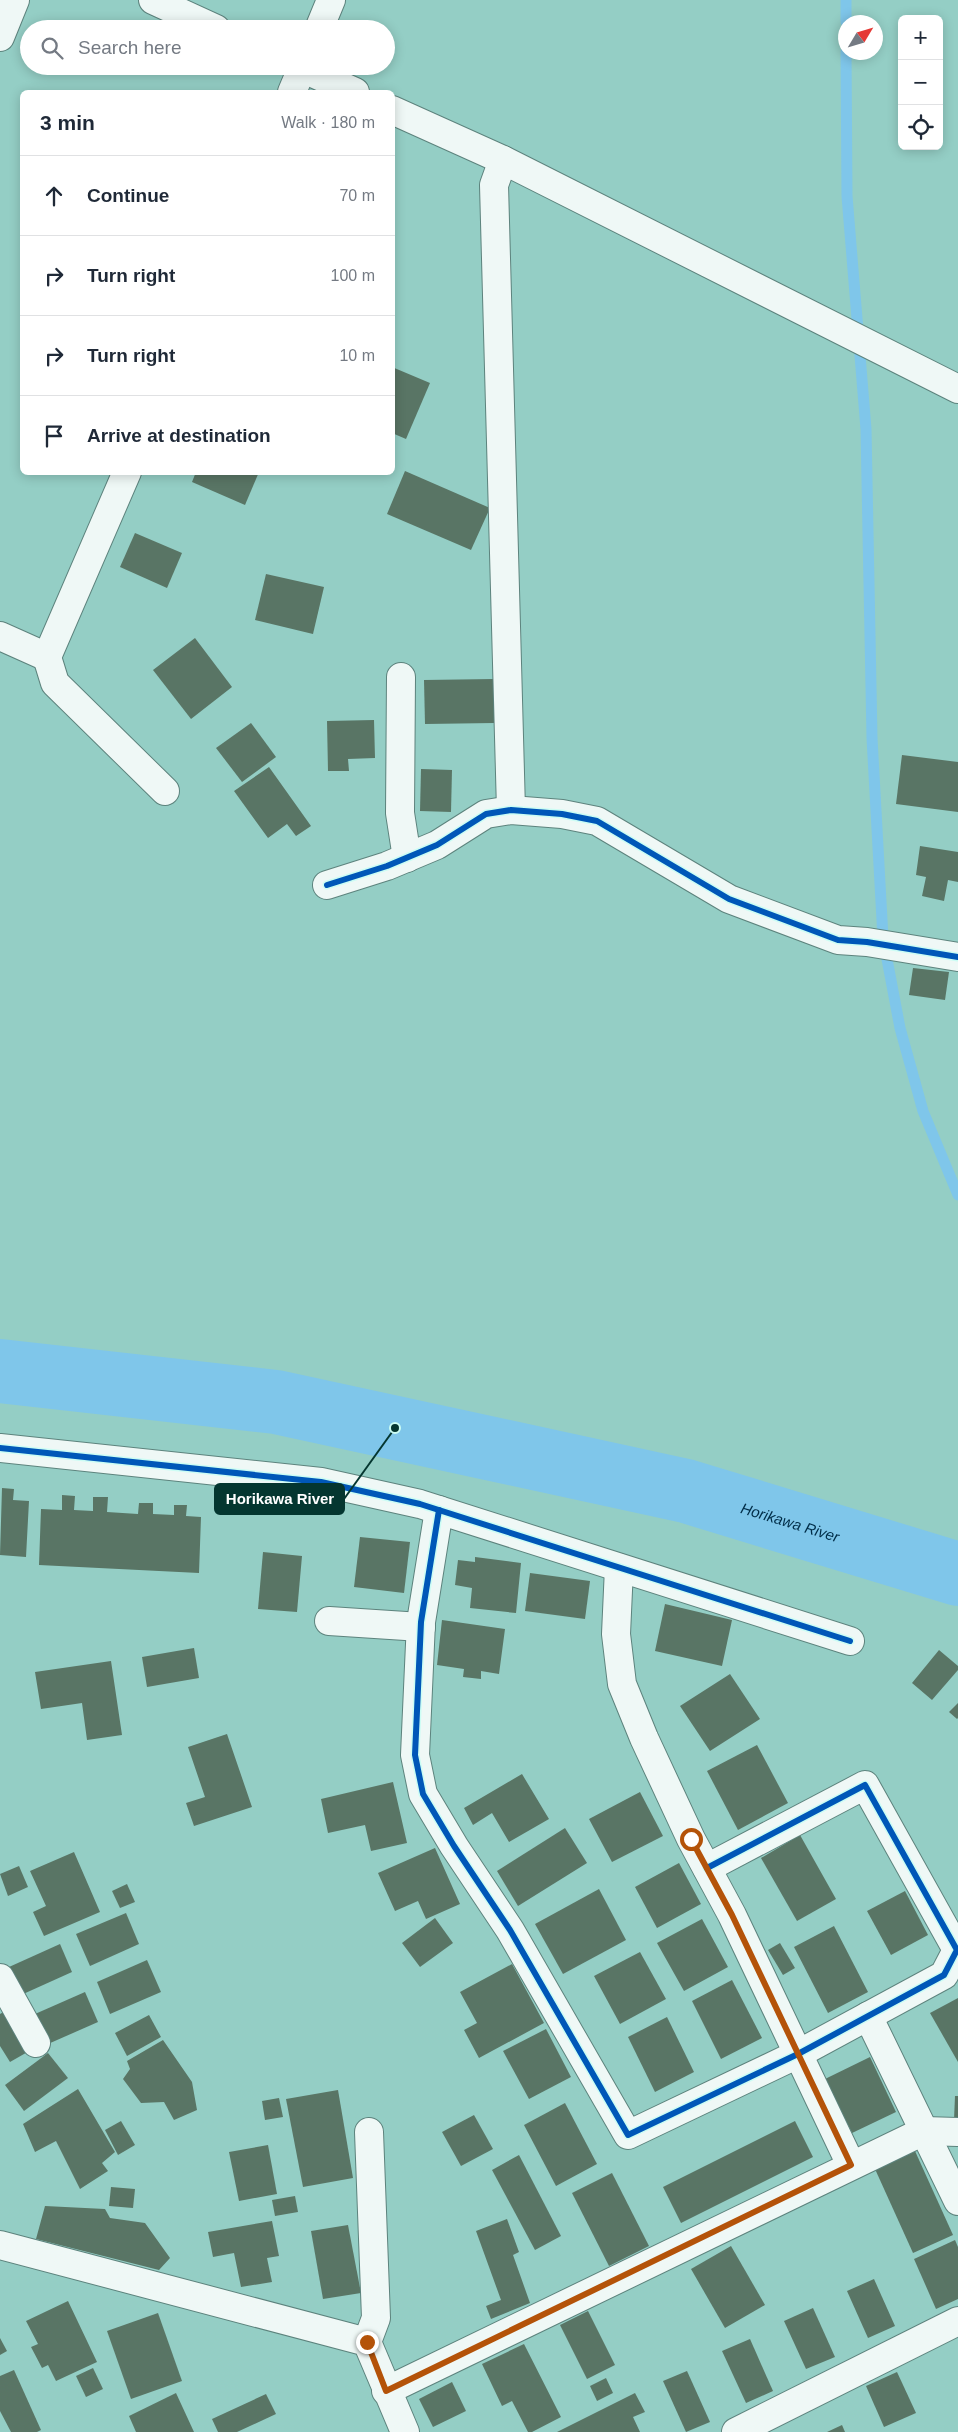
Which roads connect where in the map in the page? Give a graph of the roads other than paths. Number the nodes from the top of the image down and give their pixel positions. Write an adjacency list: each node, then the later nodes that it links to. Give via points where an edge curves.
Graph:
1 (15, 0): 6 (street)
2 (153, 0): 4 (street)
3 (331, 0): 5 (street)
4 (196, 20)
5 (323, 20)
6 (0, 37)
7 (304, 75): 8 (street)
8 (348, 90)
9 (395, 111): 10 (street)
10 (503, 160): 11 (street); 17 (street, via 494,185)
11 (958, 389)
12 (126, 475): 14 (street)
13 (0, 636): 14 (street)
14 (47, 657): 16 (street, via 55,683)
15 (402, 676): 18 (street, via 400,813)
16 (165, 791)
17 (511, 810): 18 (street, via 486,814 437,845); 20 (street, via 562,814 597,821 729,899 838,940)
18 (407, 858): 19 (street)
19 (326, 886)
20 (958, 957)
21 (0, 1448): 22 (street, via 321,1482)
22 (439, 1510): 23 (street); 25 (street)
23 (619, 1568): 26 (street); 27 (street, via 616,1634 622,1684 644,1738)
24 (329, 1621): 25 (street)
25 (421, 1627): 31 (street, via 415,1755 423,1794 510,1930 628,2135)
26 (850, 1641)
27 (707, 1868): 29 (street, via 865,1785 957,1950 944,1975); 31 (street)
28 (0, 1978): 30 (street)
29 (868, 2016): 31 (street); 33 (street)
30 (36, 2043)
31 (798, 2054): 35 (street)
32 (369, 2132): 39 (street, via 376,2318)
33 (924, 2132): 34 (street); 35 (street); 36 (street)
34 (958, 2132)
35 (851, 2165): 40 (street)
36 (958, 2201)
37 (0, 2245): 39 (street)
38 (958, 2322): 42 (street)
39 (367, 2342): 40 (street)
40 (386, 2391): 41 (street)
41 (405, 2432)
42 (736, 2432)

